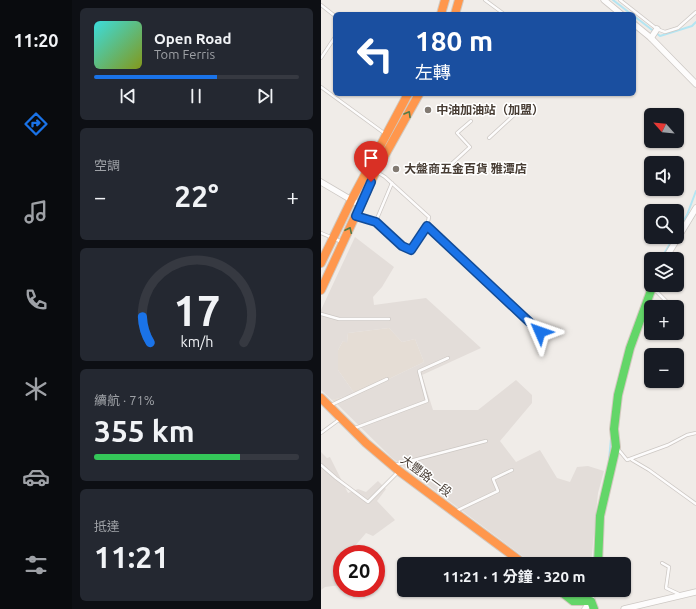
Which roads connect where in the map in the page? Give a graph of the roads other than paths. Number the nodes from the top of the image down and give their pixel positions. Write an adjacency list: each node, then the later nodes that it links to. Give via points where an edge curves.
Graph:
1 (445, 0): 7 (street)
2 (459, 0): 8 (street)
3 (485, 0): 9 (lane)
4 (604, 0): 10 (street)
5 (620, 0): 11 (lane)
6 (321, 6): 14 (lane)
7 (442, 12)
8 (456, 12)
9 (501, 12)
10 (619, 12)
11 (635, 12)
12 (696, 12): 16 (lane, via 678,28 665,32)
13 (636, 13): 16 (lane)
14 (333, 15)
15 (636, 26): 17 (street)
16 (657, 29): 17 (street)
17 (651, 38): 20 (street)
18 (333, 40): 19 (lane)
19 (321, 58)
20 (696, 84)
21 (321, 87): 23 (lane)
22 (333, 96): 28 (lane)
23 (333, 96)
24 (407, 96): 28 (street)
25 (418, 96): 29 (street, one-way to 25)
26 (534, 114): 30 (lane, via 515,114)
27 (471, 121): 31 (lane, via 457,133 470,147)
28 (386, 134): 29 (lane); 35 (street)
29 (394, 137): 32 (street)
30 (489, 138)
31 (445, 170)
32 (376, 171): 34 (lane); 36 (street)
33 (322, 183): 35 (street)
34 (392, 183): 39 (lane); 40 (lane, via 429,216)
35 (352, 199): 36 (street); 42 (street)
36 (360, 205): 38 (street)
37 (696, 208): 44 (street)
38 (356, 216): 39 (lane); 43 (street, one-way to 38)
39 (376, 222): 40 (lane, via 402,246 411,250)
40 (427, 226): 54 (lane)
41 (321, 232): 42 (lane)
42 (333, 237): 43 (lane); 45 (street)
43 (344, 242): 46 (street)
44 (669, 252)
45 (321, 263)
46 (321, 290)
47 (650, 292): 52 (street)
48 (658, 292): 49 (lane)
49 (665, 300)
50 (321, 314): 51 (lane, via 339,319)
51 (389, 319)
52 (640, 319): 53 (lane); 64 (street, via 630,348 615,414 613,429)
53 (644, 320)
54 (540, 332)
55 (448, 358): 60 (lane, via 419,371 427,401)
56 (387, 379): 58 (lane)
57 (321, 398): 58 (street, 大豐路一段)
58 (329, 406): 59 (street, 大豐路一段)
59 (341, 418): 60 (street, 大豐路一段); 61 (lane)
60 (352, 429): 67 (street, 大豐路一段)
61 (321, 433)
62 (696, 433): 65 (lane)
63 (486, 441): 67 (lane)
64 (616, 447): 65 (lane, via 627,460); 72 (street, via 600,516)
65 (632, 460): 69 (lane)
66 (321, 465): 67 (lane, via 368,502)
67 (395, 468): 70 (street, 大豐路一段)
68 (512, 470): 70 (lane, via 493,479 498,490)
69 (696, 504)
70 (453, 512): 71 (street, 大豐路一段)
71 (514, 557)
72 (598, 557)
73 (662, 563): 75 (lane, via 669,567 666,588)
74 (696, 592): 75 (street)
75 (681, 595): 79 (street)
76 (568, 597): 77 (street, via 573,601)
77 (593, 605): 78 (street)
78 (585, 609)
79 (624, 609)

